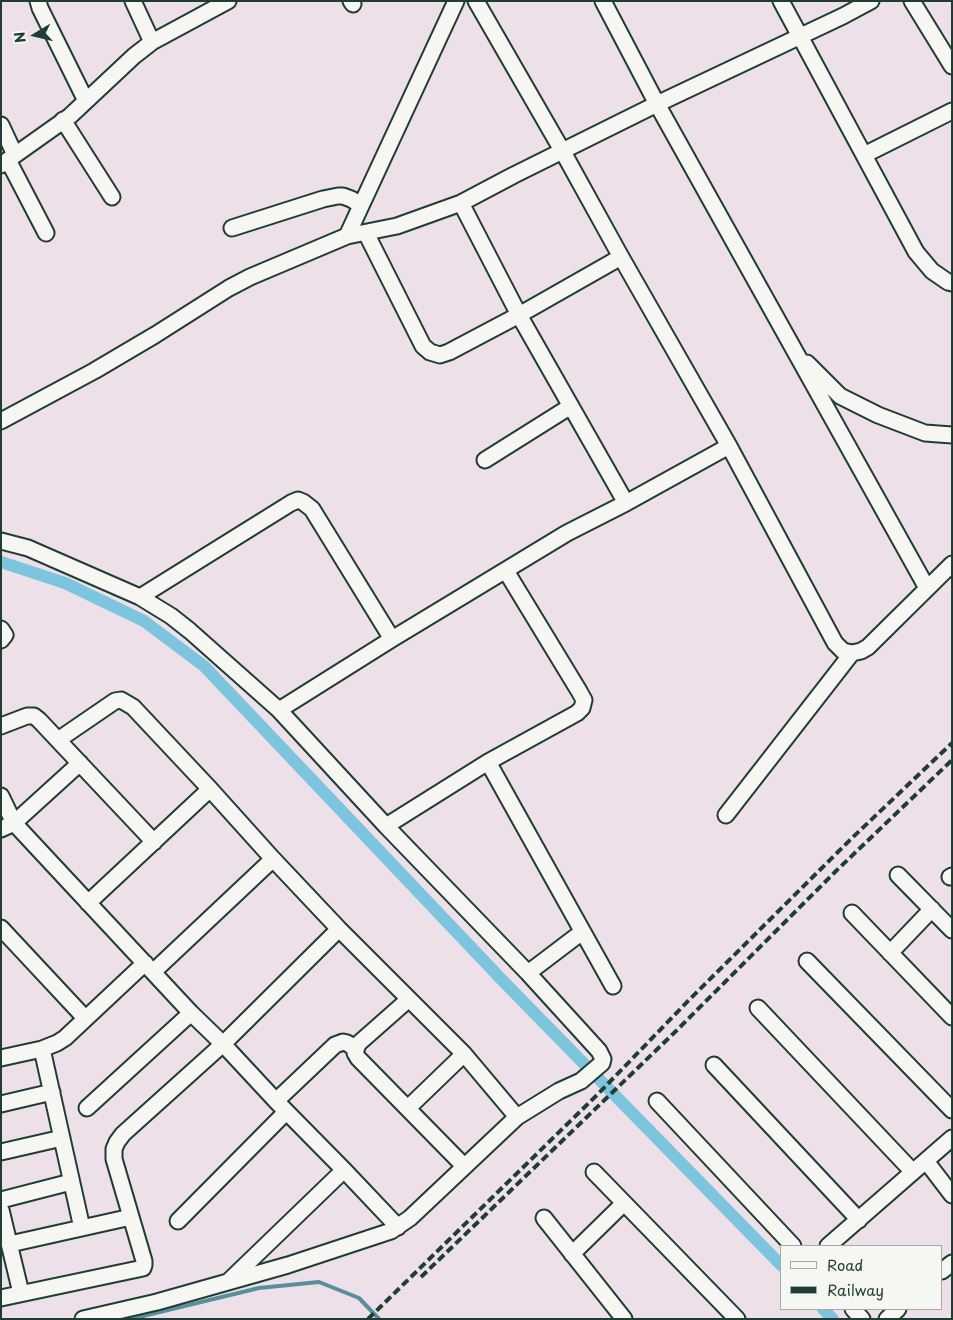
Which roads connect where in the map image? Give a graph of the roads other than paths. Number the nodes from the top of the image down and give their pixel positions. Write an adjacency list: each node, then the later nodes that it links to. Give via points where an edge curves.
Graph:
1 (38, 1): 13 (street)
2 (133, 1): 11 (street)
3 (456, 1): 23 (street)
4 (476, 1): 18 (street)
5 (602, 1): 14 (street)
6 (781, 1): 10 (street)
7 (871, 1): 10 (street)
8 (912, 1): 12 (street)
9 (221, 3): 11 (street)
10 (799, 37): 14 (street); 19 (street)
11 (152, 42): 13 (street)
12 (952, 66)
13 (86, 101): 16 (street)
14 (657, 104): 18 (street); 31 (street)
15 (952, 111): 19 (street)
16 (63, 120): 20 (street); 21 (street)
17 (1, 125): 20 (street)
18 (563, 152): 22 (street); 28 (street)
19 (864, 155): 29 (street, via 916,252 932,271)
20 (8, 160): 25 (street)
21 (112, 197)
22 (461, 203): 26 (street, via 397,226); 30 (street)
23 (361, 205): 24 (street, via 338,196); 27 (street)
24 (232, 228)
25 (46, 233)
26 (366, 233): 27 (street); 30 (street, via 423,346 430,352 440,355 449,352)
27 (347, 236): 33 (street, via 228,288 94,371)
28 (621, 257): 30 (street); 35 (street)
29 (952, 283)
30 (519, 315): 32 (street)
31 (795, 351): 34 (street, via 840,396 878,416 925,433); 41 (street)
32 (571, 406): 36 (street); 37 (street)
33 (1, 421)
34 (952, 435)
35 (729, 446): 37 (street); 46 (street, via 834,642 843,651)
36 (484, 460)
37 (626, 503): 40 (street, via 567,533)
38 (1, 541): 42 (street, via 28,548)
39 (952, 564): 41 (street)
40 (506, 571): 44 (street); 50 (street, via 584,700 577,713)
41 (927, 588): 46 (street, via 868,648)
42 (140, 597): 44 (street, via 298,500 312,509); 47 (street, via 190,631)
43 (1, 629): 45 (street, via 5,635)
44 (392, 639): 47 (street)
45 (1, 640)
46 (852, 653): 54 (street)
47 (279, 710): 56 (street)
48 (1, 726): 49 (street, via 34,716)
49 (58, 740): 51 (street); 52 (street, via 121,700 133,707)
50 (488, 762): 56 (street); 66 (street)
51 (80, 763): 55 (street); 57 (street)
52 (210, 789): 57 (street); 58 (street)
53 (1, 796): 55 (street)
54 (726, 815)
55 (8, 826): 60 (street)
56 (386, 826): 70 (street)
57 (154, 842): 60 (street)
58 (273, 859): 64 (street); 69 (street)
59 (898, 875): 61 (street)
60 (88, 903): 69 (street)
61 (932, 909): 65 (street); 67 (street)
62 (852, 913): 67 (street)
63 (1, 928): 76 (street)
64 (339, 929): 72 (street); 77 (street)
65 (952, 930)
66 (582, 932): 70 (street); 71 (street)
67 (890, 952): 75 (street)
68 (807, 961): 89 (street)
69 (149, 967): 74 (street); 76 (street)
70 (528, 972): 90 (street, via 599,1050 603,1059 581,1081)
71 (613, 986)
72 (409, 999): 79 (street); 80 (street)
73 (758, 1008): 98 (street)
74 (191, 1013): 77 (street); 87 (street)
75 (952, 1017)
76 (85, 1018): 78 (street, via 65,1038)
77 (223, 1044): 86 (street); 104 (street, via 117,1142 114,1159)
78 (42, 1049): 81 (street); 83 (street)
79 (356, 1049): 86 (street, via 343,1042 335,1045); 88 (street, via 358,1058)
80 (464, 1054): 88 (street); 90 (street)
81 (1, 1058)
82 (714, 1065): 106 (street)
83 (52, 1092): 85 (street); 91 (street)
84 (657, 1101): 111 (street)
85 (1, 1104)
86 (281, 1106): 96 (street); 107 (street)
87 (88, 1108)
88 (408, 1108): 95 (street)
89 (952, 1110)
90 (517, 1117): 95 (street)
91 (62, 1138): 93 (street); 99 (street)
92 (952, 1138): 94 (street)
93 (1, 1152)
94 (926, 1161): 98 (street); 100 (street)
95 (464, 1166): 108 (street)
96 (344, 1170): 108 (street); 114 (street)
97 (594, 1172): 102 (street)
98 (913, 1172): 106 (street)
99 (72, 1182): 101 (street); 109 (street)
100 (952, 1195)
101 (1, 1200)
102 (624, 1204): 113 (street); 120 (street)
103 (1, 1210): 110 (street)
104 (131, 1218): 109 (street); 115 (street, via 144,1261 142,1268)
105 (544, 1218): 113 (street)
106 (859, 1220): 112 (street)
107 (178, 1221)
108 (398, 1227): 114 (street)
109 (82, 1228): 110 (street)
110 (10, 1244): 115 (street)
111 (792, 1245)
112 (829, 1245)
113 (572, 1254): 119 (street)
114 (228, 1282): 118 (street)
115 (22, 1293): 116 (street)
116 (1, 1298)
117 (897, 1310): 121 (street)
118 (83, 1319)
119 (624, 1319)
120 (737, 1319)
121 (887, 1319)

